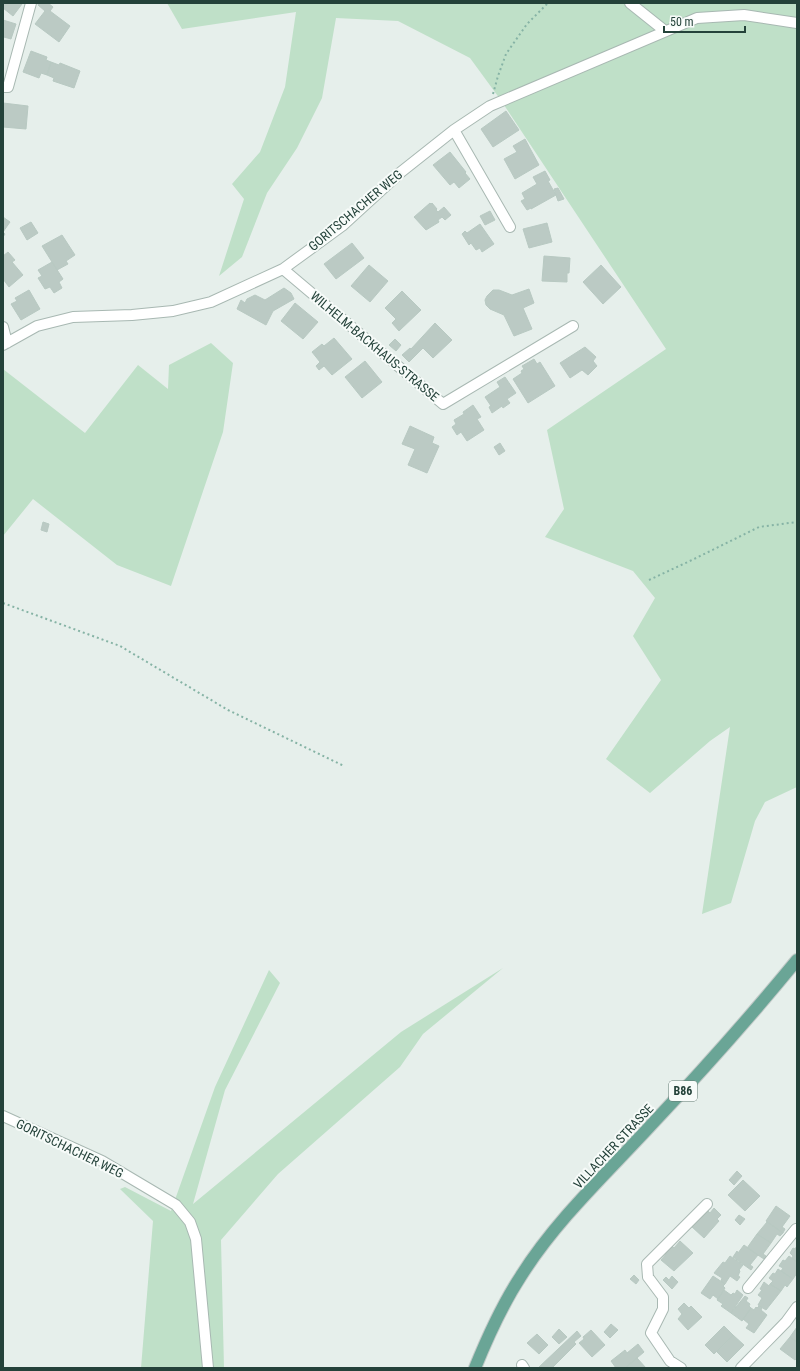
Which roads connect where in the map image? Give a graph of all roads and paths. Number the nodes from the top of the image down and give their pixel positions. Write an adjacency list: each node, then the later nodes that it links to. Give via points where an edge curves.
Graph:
1 (31, 3): 6 (street, via 8,87)
2 (548, 3): 7 (path, via 527,24 506,54)
3 (630, 3): 5 (street)
4 (797, 23): 5 (street, GORITSCHACHER WEG, via 744,15 697,18)
5 (665, 31): 7 (street, GORITSCHACHER WEG)
6 (3, 87)
7 (490, 106): 8 (street, GORITSCHACHER WEG)
8 (454, 130): 9 (street); 10 (street, GORITSCHACHER WEG, via 401,172 342,226)
9 (510, 227)
10 (283, 269): 11 (street, WILHELM-BACKHAUS-STRASSE, via 443,404); 13 (street, GORITSCHACHER WEG, via 211,302 173,311 73,317 37,326)
11 (573, 326)
12 (3, 327): 13 (street)
13 (5, 344)
14 (797, 522): 15 (path, via 759,527)
15 (649, 580)
16 (3, 603): 17 (path, via 120,646 228,710)
17 (344, 766)
18 (797, 960): 26 (main road, VILLACHER STRASSE / B86, via 539,1250 506,1300 489,1333)
19 (3, 1116): 25 (street, GORITSCHACHER WEG, via 102,1160 176,1205 190,1222 196,1239)
20 (707, 1204): 24 (street, via 647,1264 648,1277 663,1297 663,1309 651,1333)
21 (797, 1230): 22 (street)
22 (748, 1288)
23 (797, 1307): 28 (street, via 786,1322)
24 (667, 1364): 27 (street)
25 (208, 1368)
26 (476, 1368)
27 (681, 1368)
28 (741, 1368)

